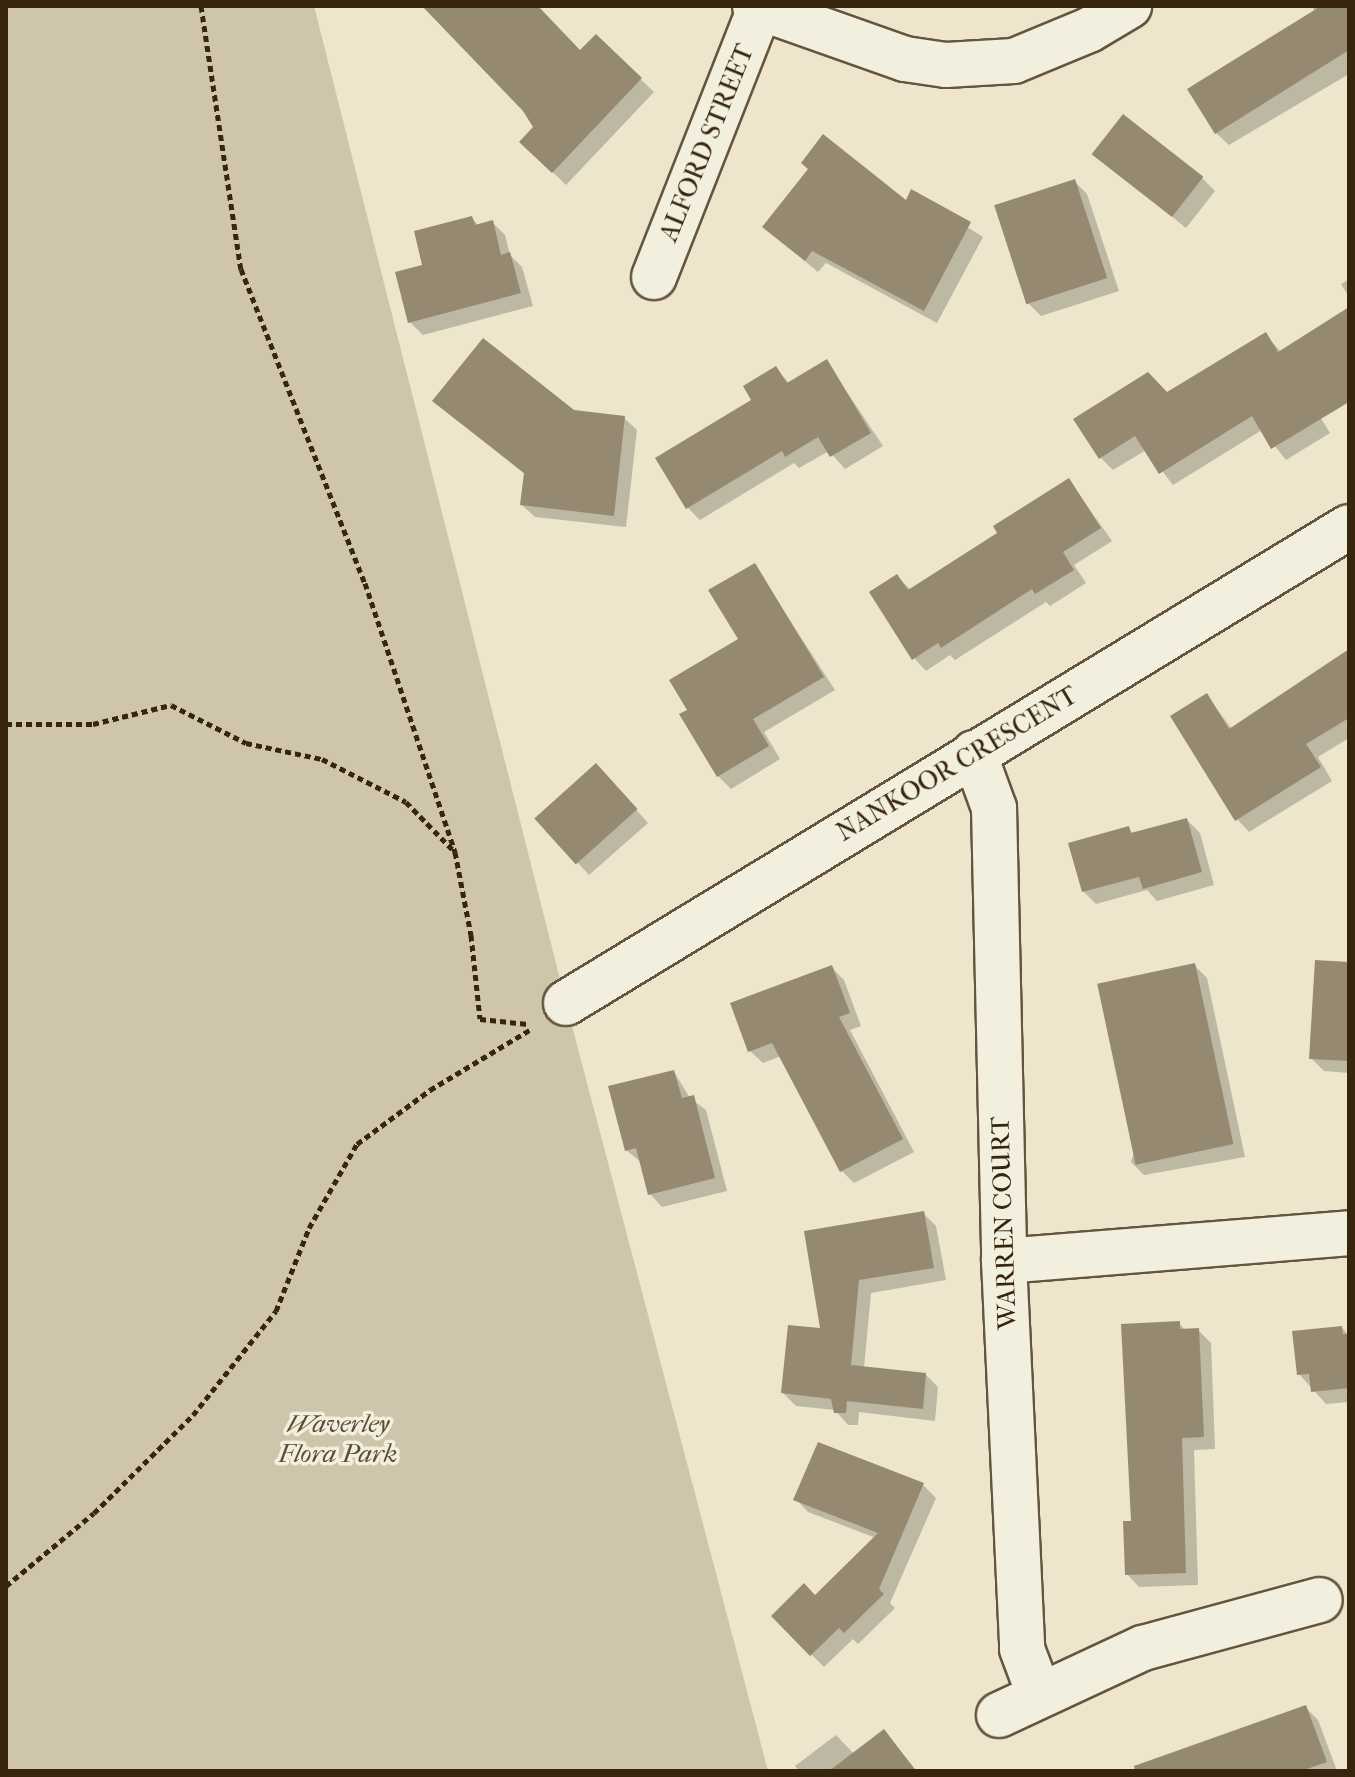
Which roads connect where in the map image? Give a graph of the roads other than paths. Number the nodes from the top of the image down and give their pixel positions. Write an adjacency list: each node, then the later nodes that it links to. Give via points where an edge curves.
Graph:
1 (1129, 6): 2 (street, ALFORD STREET, via 1046,51 979,65 905,59)
2 (758, 7): 3 (street, ALFORD STREET)
3 (654, 277)
4 (1349, 527): 5 (street, NANKOOR CRESCENT)
5 (974, 753): 6 (street, NANKOOR CRESCENT); 8 (street, WARREN COURT, via 994,808)
6 (566, 1003)
7 (1349, 1233): 8 (street)
8 (1004, 1261): 10 (street, WARREN COURT, via 1022,1649)
9 (1320, 1600): 10 (street, via 1143,1648)
10 (1039, 1694): 11 (street)
11 (999, 1715)

